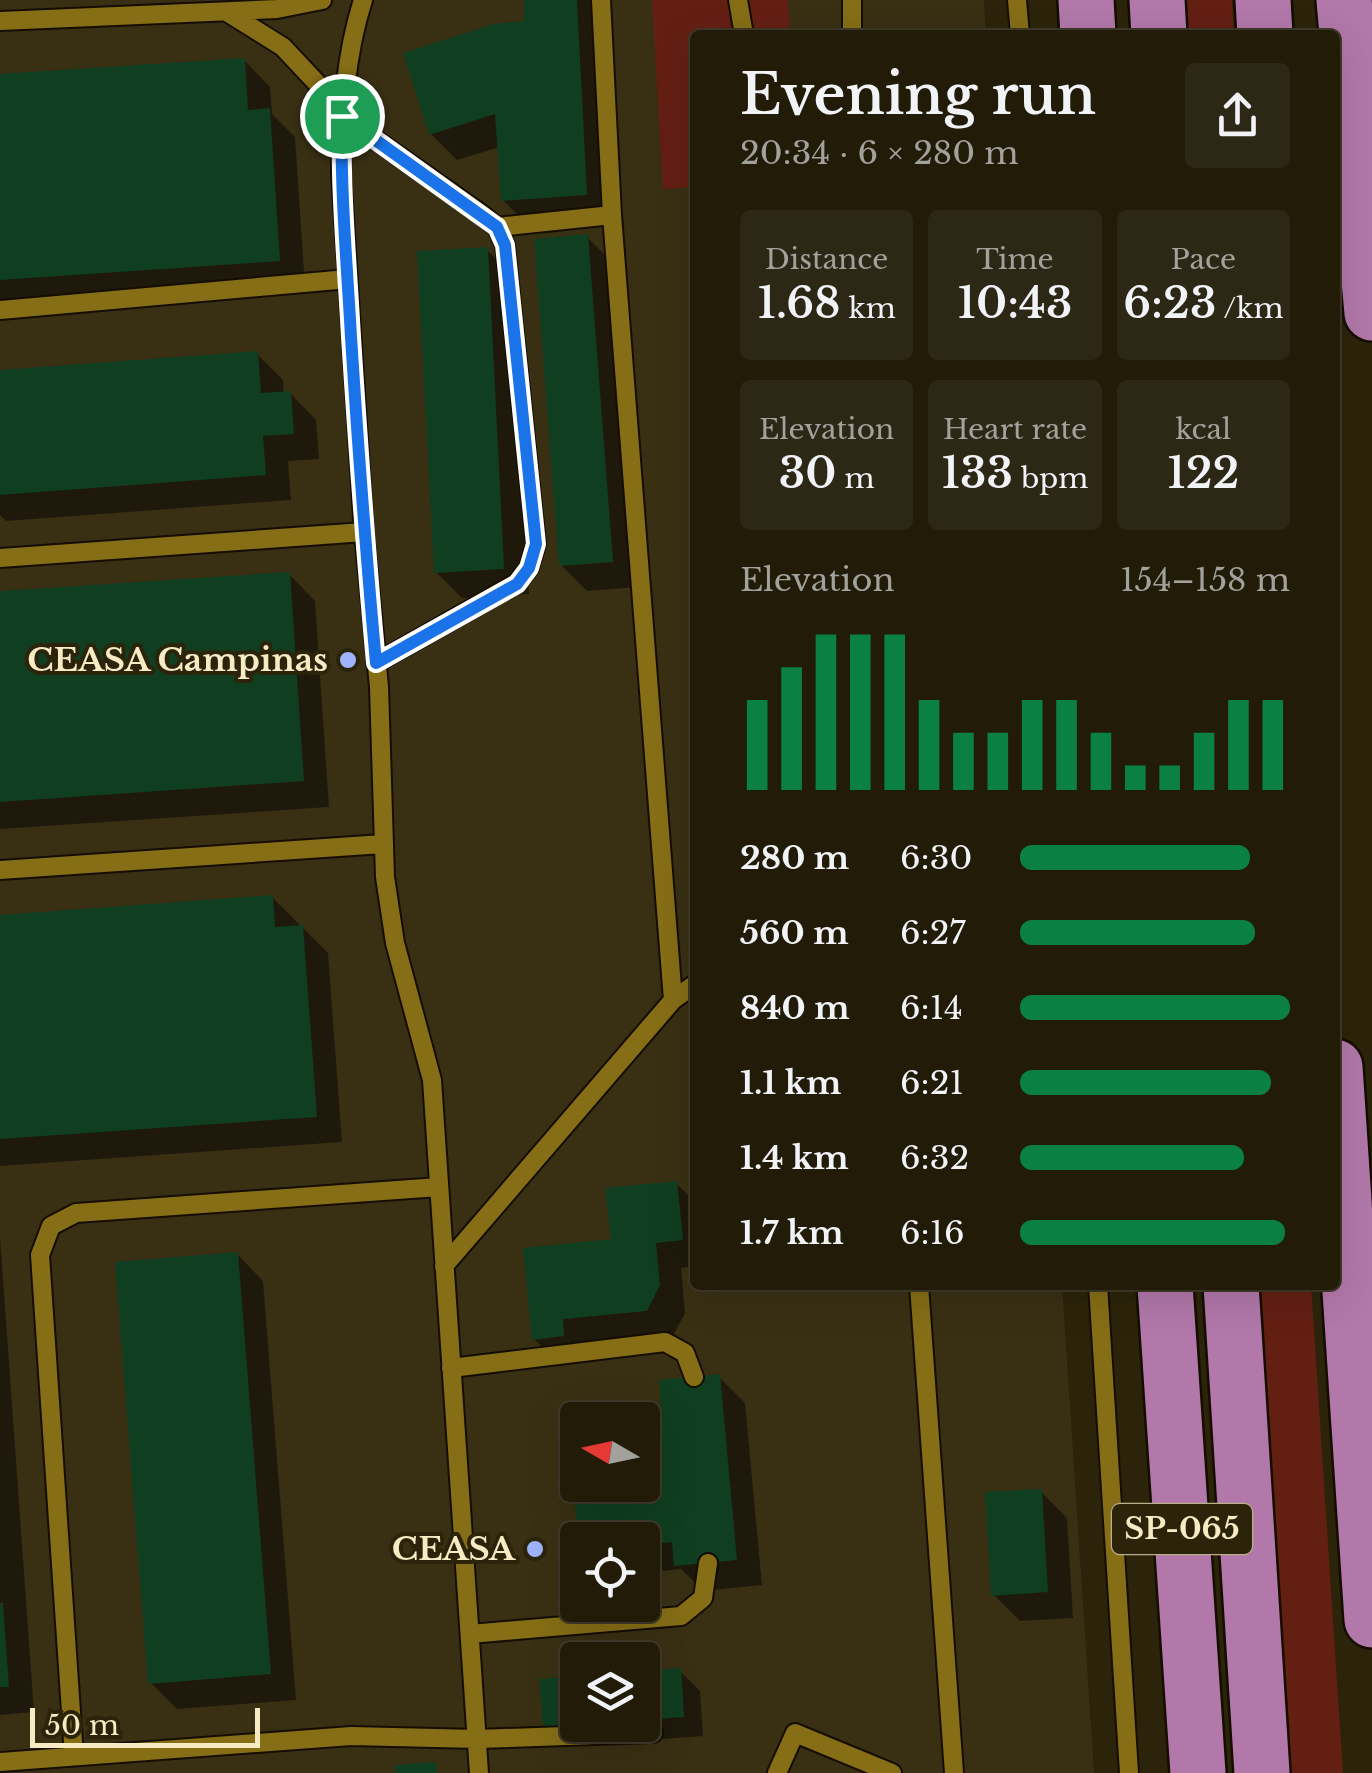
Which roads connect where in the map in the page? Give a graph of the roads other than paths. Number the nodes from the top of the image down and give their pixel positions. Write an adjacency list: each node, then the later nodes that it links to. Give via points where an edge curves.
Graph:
1 (322, 0): 11 (lane)
2 (363, 0): 19 (lane)
3 (602, 0): 20 (lane)
4 (738, 0): 13 (lane)
5 (852, 0): 14 (lane)
6 (1018, 0): 15 (lane)
7 (1086, 0): 16 (highway)
8 (1158, 0): 17 (highway)
9 (1263, 0): 18 (highway)
10 (1344, 0): 24 (highway)
11 (227, 12): 12 (lane); 19 (lane, via 284,47)
12 (0, 21)
13 (743, 30)
14 (852, 30)
15 (1020, 30)
16 (1088, 30)
17 (1160, 30)
18 (1265, 30)
19 (342, 116): 21 (lane); 22 (lane)
20 (612, 215): 21 (lane); 31 (lane)
21 (497, 227): 27 (lane, via 505,245 536,544 517,584)
22 (348, 280): 23 (lane); 25 (lane)
23 (0, 310)
24 (1372, 312)
25 (364, 532): 26 (lane); 27 (lane)
26 (0, 558)
27 (376, 663): 28 (lane)
28 (384, 844): 29 (lane); 33 (lane, via 395,943 432,1080)
29 (0, 870)
30 (690, 988): 31 (lane)
31 (673, 1000): 34 (lane)
32 (1340, 1143): 42 (highway)
33 (439, 1187): 34 (lane); 46 (lane, via 76,1212 51,1226 40,1255)
34 (444, 1266): 39 (lane)
35 (919, 1290): 51 (lane)
36 (1098, 1290): 52 (lane)
37 (1165, 1290): 53 (highway, SP-065)
38 (1231, 1290): 54 (highway, SP-065)
39 (451, 1368): 40 (lane, via 665,1342 684,1353); 43 (lane)
40 (694, 1377)
41 (708, 1563): 43 (lane, via 702,1598 681,1616)
42 (1372, 1620)
43 (470, 1634): 45 (lane)
44 (560, 1736): 45 (lane)
45 (477, 1739): 46 (lane, via 351,1736); 48 (lane)
46 (74, 1756): 47 (lane)
47 (0, 1762)
48 (480, 1773)
49 (777, 1773): 50 (lane, via 795,1733)
50 (892, 1773)
51 (954, 1773)
52 (1129, 1773)
53 (1198, 1773)
54 (1262, 1773)

